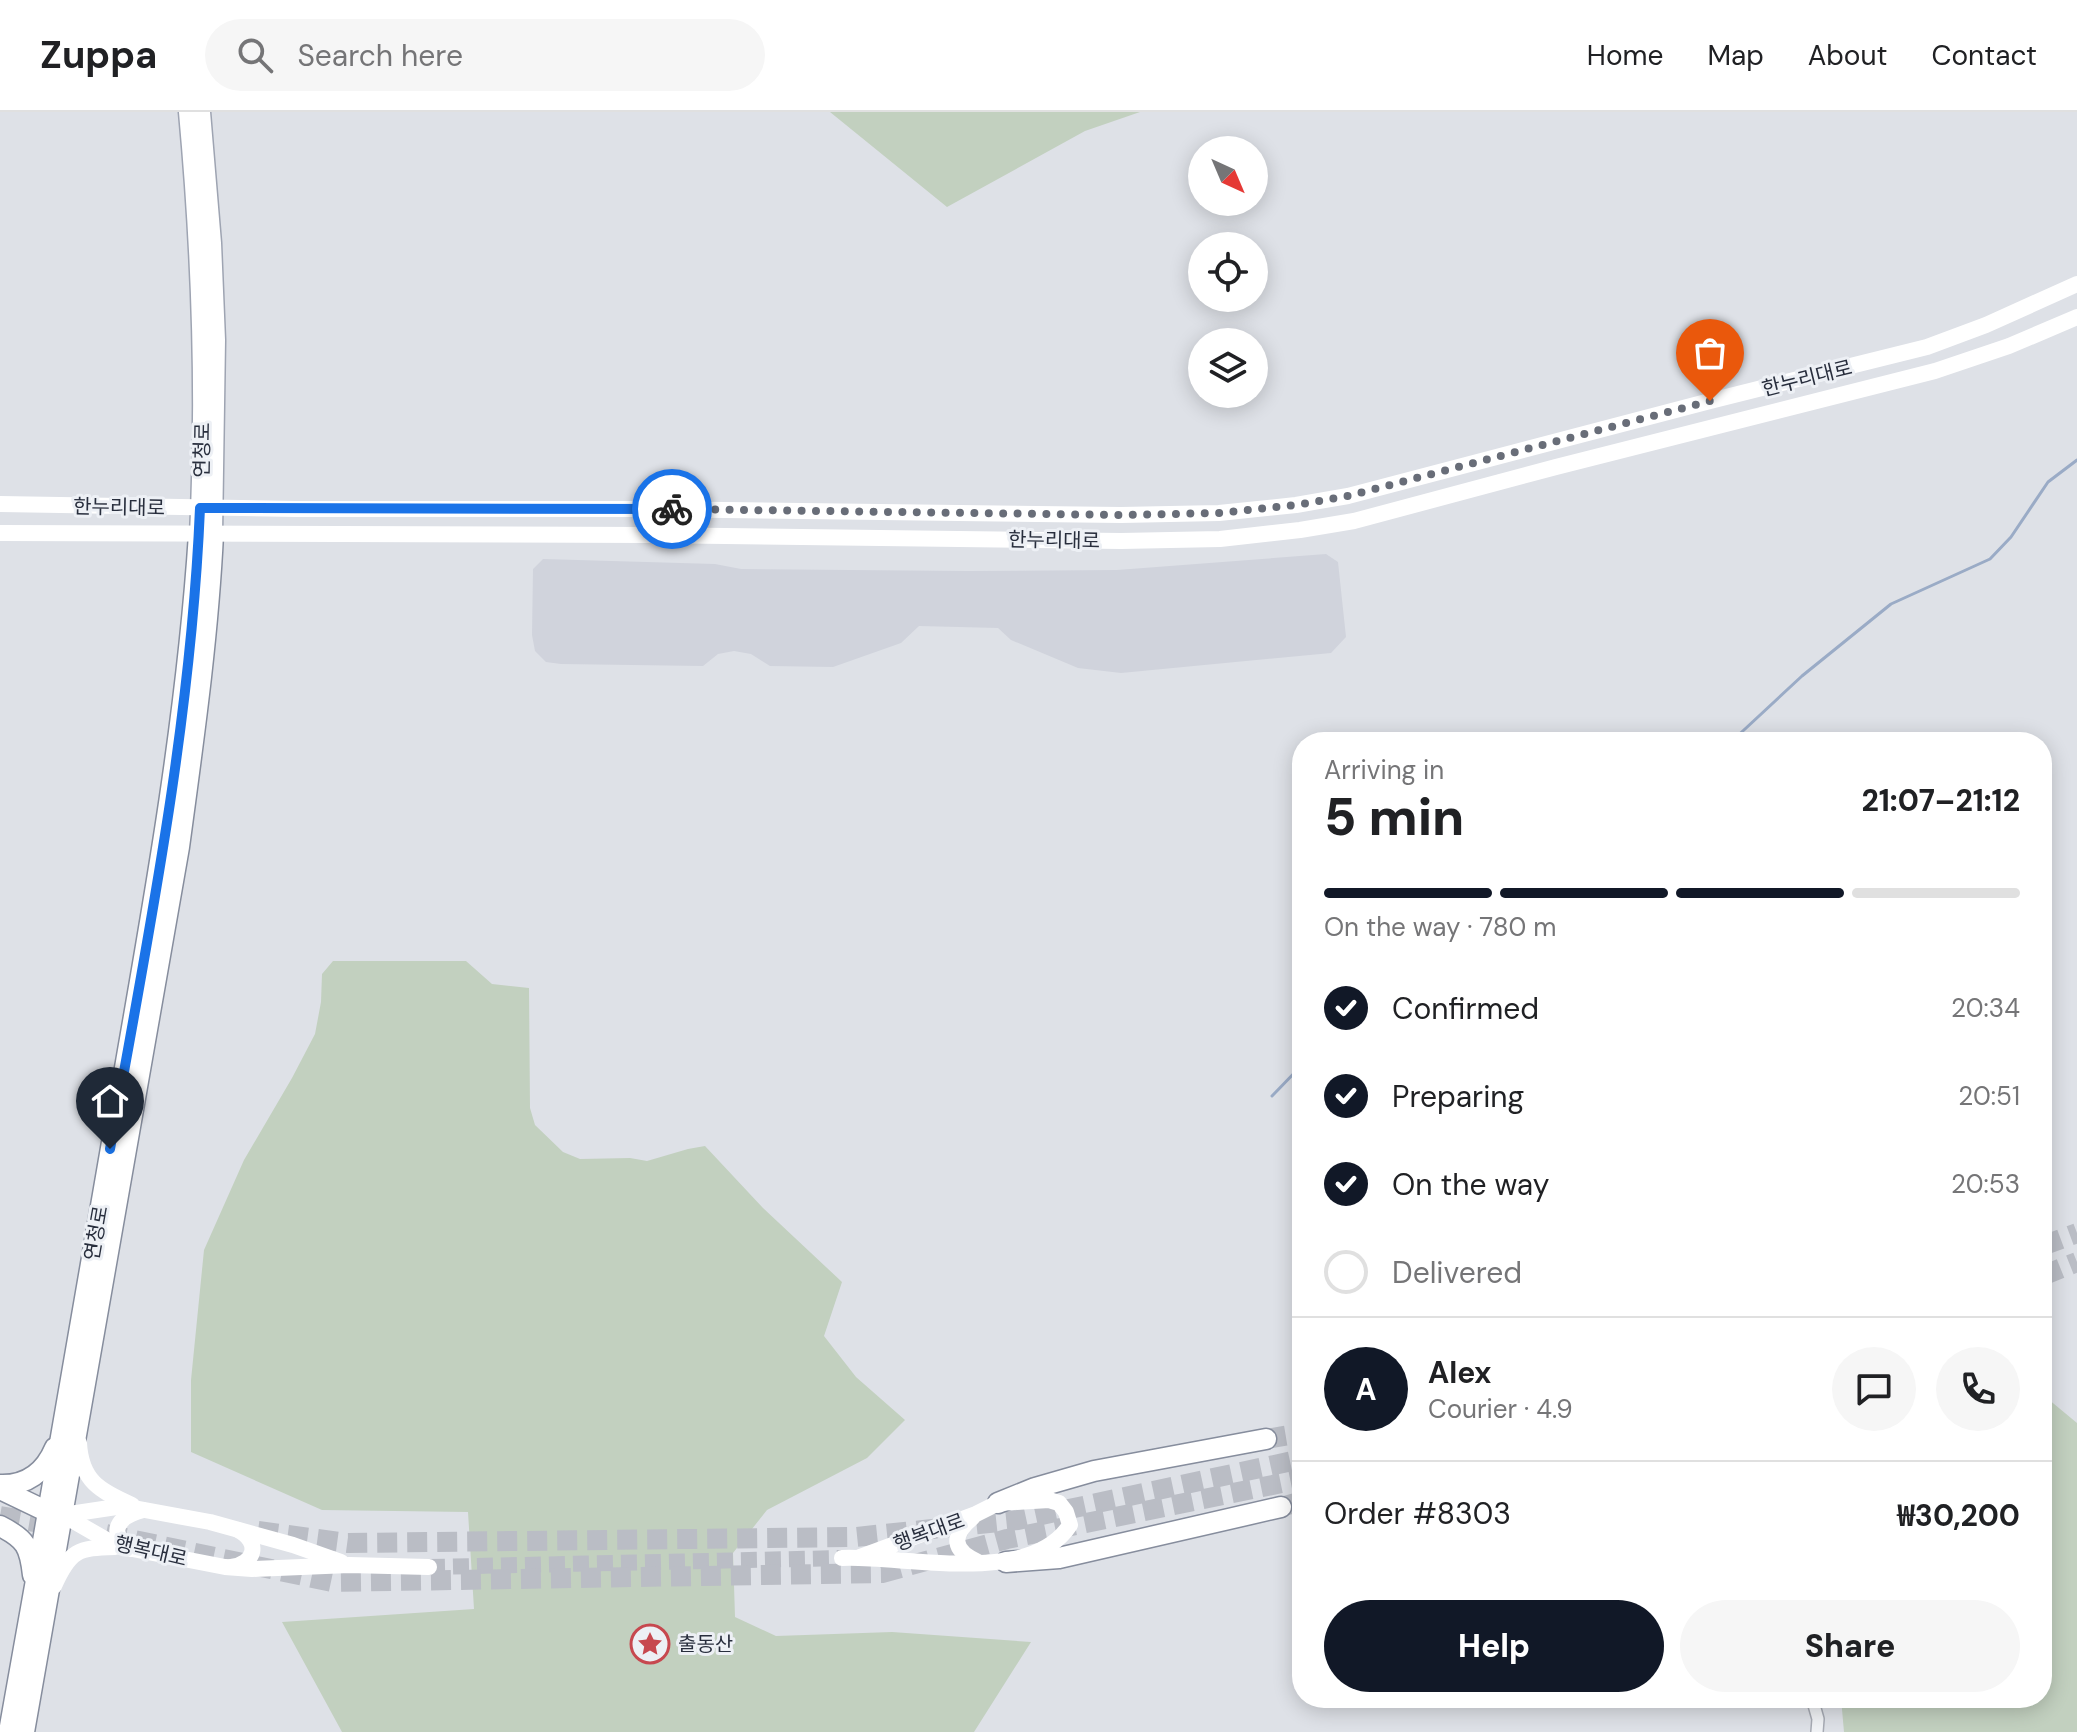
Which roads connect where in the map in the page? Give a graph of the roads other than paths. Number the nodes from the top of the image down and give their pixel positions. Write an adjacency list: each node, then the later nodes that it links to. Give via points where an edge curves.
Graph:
1 (188, 112): 5 (main road, 연청로)
2 (201, 112): 5 (main road, 연청로, via 215,312)
3 (2077, 284): 7 (street, 한누리대로, via 1927,347 1296,505 1143,515)
4 (2077, 317): 9 (street, 한누리대로, via 2009,346 1881,386 1354,521 1300,530 1220,539 1121,541)
5 (209, 424): 7 (main road, 연청로)
6 (0, 504): 7 (street, 한누리대로)
7 (207, 508): 9 (main road, 연청로)
8 (0, 533): 9 (street, 한누리대로)
9 (206, 534): 10 (highway, 연청로, via 164,843)
10 (70, 1428): 12 (highway, via 44,1469 26,1482); 15 (street, via 95,1485); 16 (highway, 연청로)
11 (1266, 1439): 13 (highway, via 1094,1471)
12 (0, 1487): 16 (highway)
13 (998, 1503): 17 (street, 행복대로); 24 (street, 행복대로, via 1059,1503 1070,1525 1046,1547)
14 (1281, 1507): 24 (highway, via 1059,1558)
15 (145, 1510): 16 (street, 행복대로, via 123,1506); 20 (street, 행복대로); 21 (street, via 130,1513 118,1528)
16 (56, 1514): 18 (highway); 21 (street, 행복대로); 29 (highway, 연청로)
17 (976, 1514): 22 (street, 행복대로); 25 (street, via 959,1530 957,1541 960,1551)
18 (0, 1518)
19 (0, 1526): 29 (highway, via 22,1539 29,1550)
20 (236, 1529): 26 (street, 행복대로); 27 (street, via 252,1542 252,1552 240,1565)
21 (126, 1548): 27 (street, 행복대로); 29 (street, via 85,1549 70,1557)
22 (860, 1557): 23 (street, 행복대로); 25 (street, 행복대로)
23 (842, 1558)
24 (1006, 1562): 25 (street, 행복대로)
25 (979, 1563)
26 (349, 1565): 27 (street, 행복대로); 28 (street, 행복대로)
27 (225, 1567)
28 (429, 1567)
29 (41, 1597): 31 (highway, 연청로); 32 (highway, 연청로)
30 (1815, 1708): 33 (street)
31 (9, 1732)
32 (24, 1732)
33 (1817, 1732)

